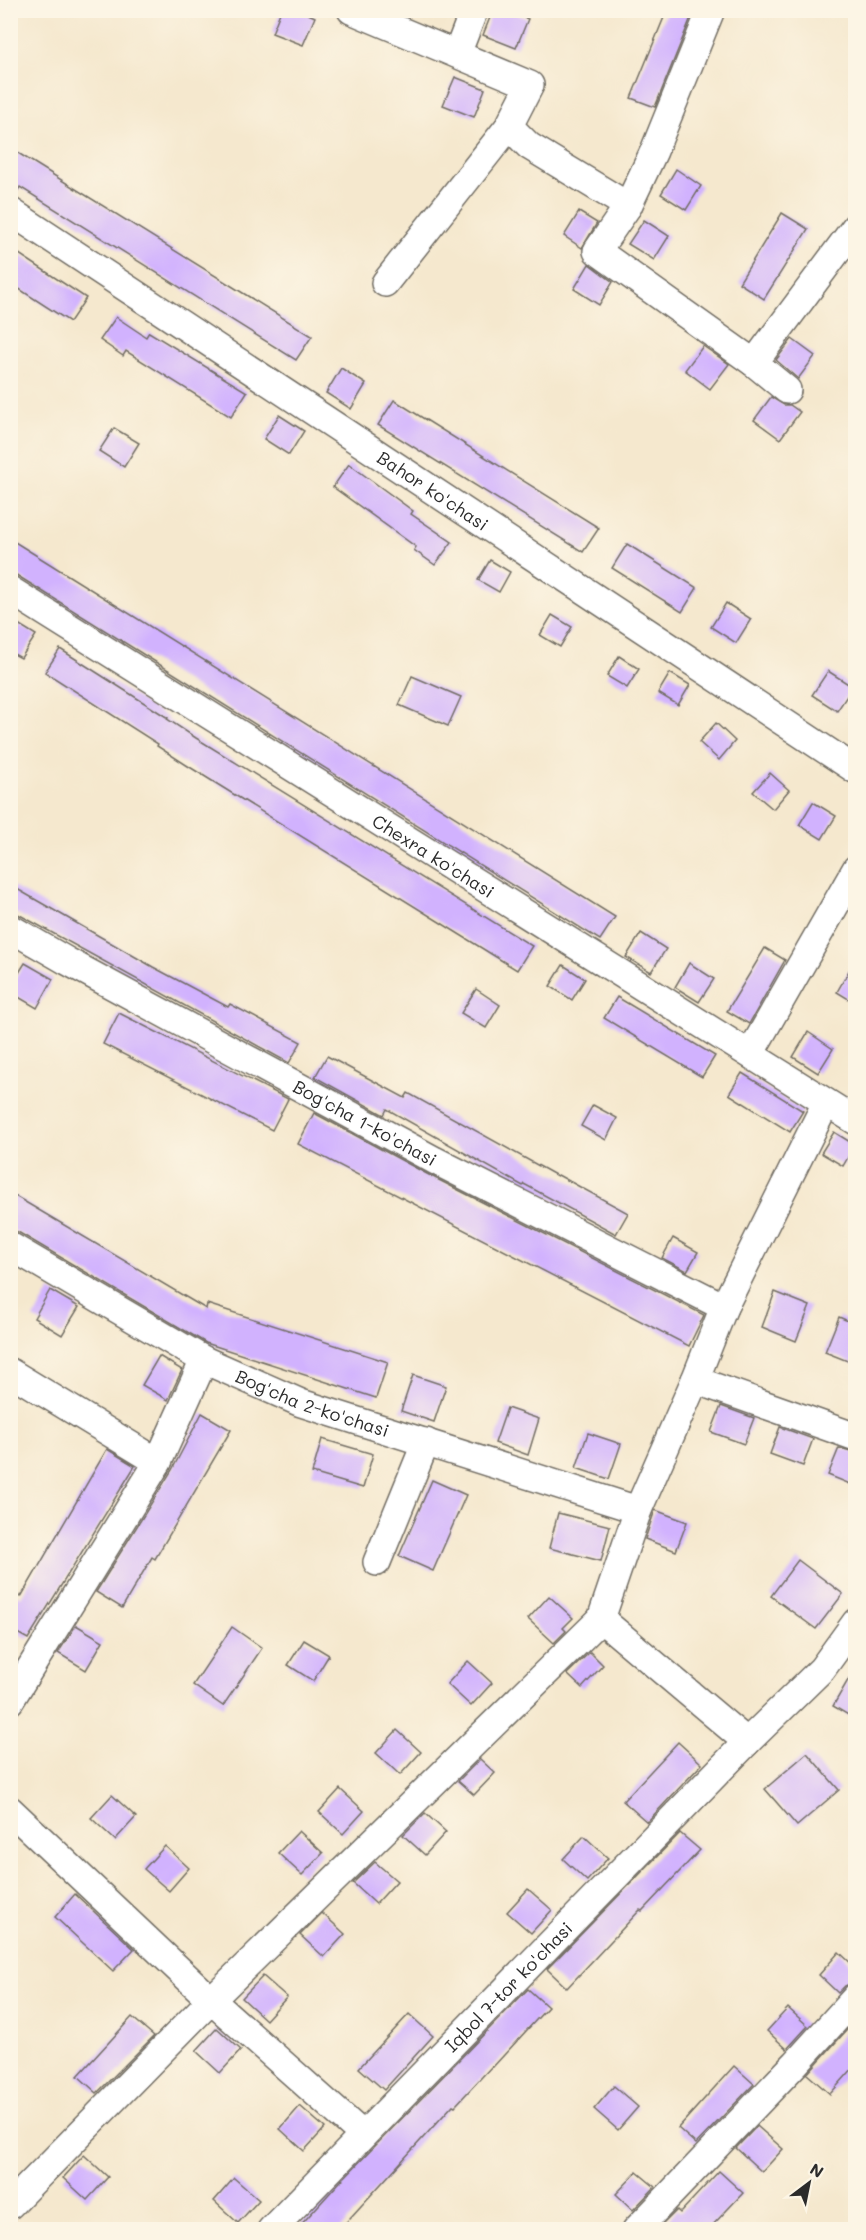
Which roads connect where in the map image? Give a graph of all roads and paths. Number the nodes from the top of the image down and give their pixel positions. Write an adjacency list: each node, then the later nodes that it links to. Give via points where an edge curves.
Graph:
1 (351, 10): 4 (street)
2 (474, 10): 4 (street)
3 (711, 10): 6 (street)
4 (457, 54): 5 (street, via 530,85)
5 (509, 126): 6 (street, via 529,146); 9 (street)
6 (628, 206): 10 (street, via 597,251)
7 (10, 212): 13 (street, Bahor ko'chasi)
8 (855, 226): 10 (street)
9 (385, 283)
10 (754, 363): 11 (street)
11 (787, 390)
12 (10, 590): 16 (street, Chexra ko'chasi)
13 (855, 770)
14 (855, 869): 16 (street)
15 (10, 928): 20 (street, Bog'cha 1-ko'chasi, via 434,1160)
16 (750, 1054): 17 (street, Chexra ko'chasi)
17 (826, 1103): 18 (street, Chexra ko'chasi); 20 (street)
18 (855, 1121)
19 (10, 1246): 21 (street, Bog'cha 2-ko'chasi)
20 (724, 1307): 23 (street)
21 (204, 1360): 25 (street, Bog'cha 2-ko'chasi, via 301,1403); 26 (street)
22 (10, 1372): 26 (street)
23 (695, 1380): 24 (street); 27 (street)
24 (855, 1437)
25 (426, 1442): 27 (street, Bog'cha 2-ko'chasi); 28 (street)
26 (158, 1462): 31 (street)
27 (638, 1510): 29 (street)
28 (377, 1562)
29 (601, 1619): 32 (street); 35 (street)
30 (855, 1622): 32 (street, Iqbol 7-tor ko'chasi, via 822,1668)
31 (10, 1701)
32 (747, 1742): 36 (street, Iqbol 7-tor ko'chasi)
33 (10, 1810): 35 (street)
34 (855, 1997): 39 (street)
35 (211, 2000): 36 (street); 37 (street)
36 (363, 2135): 38 (street, Iqbol 7-tor ko'chasi)
37 (10, 2205)
38 (271, 2229)
39 (636, 2229)

